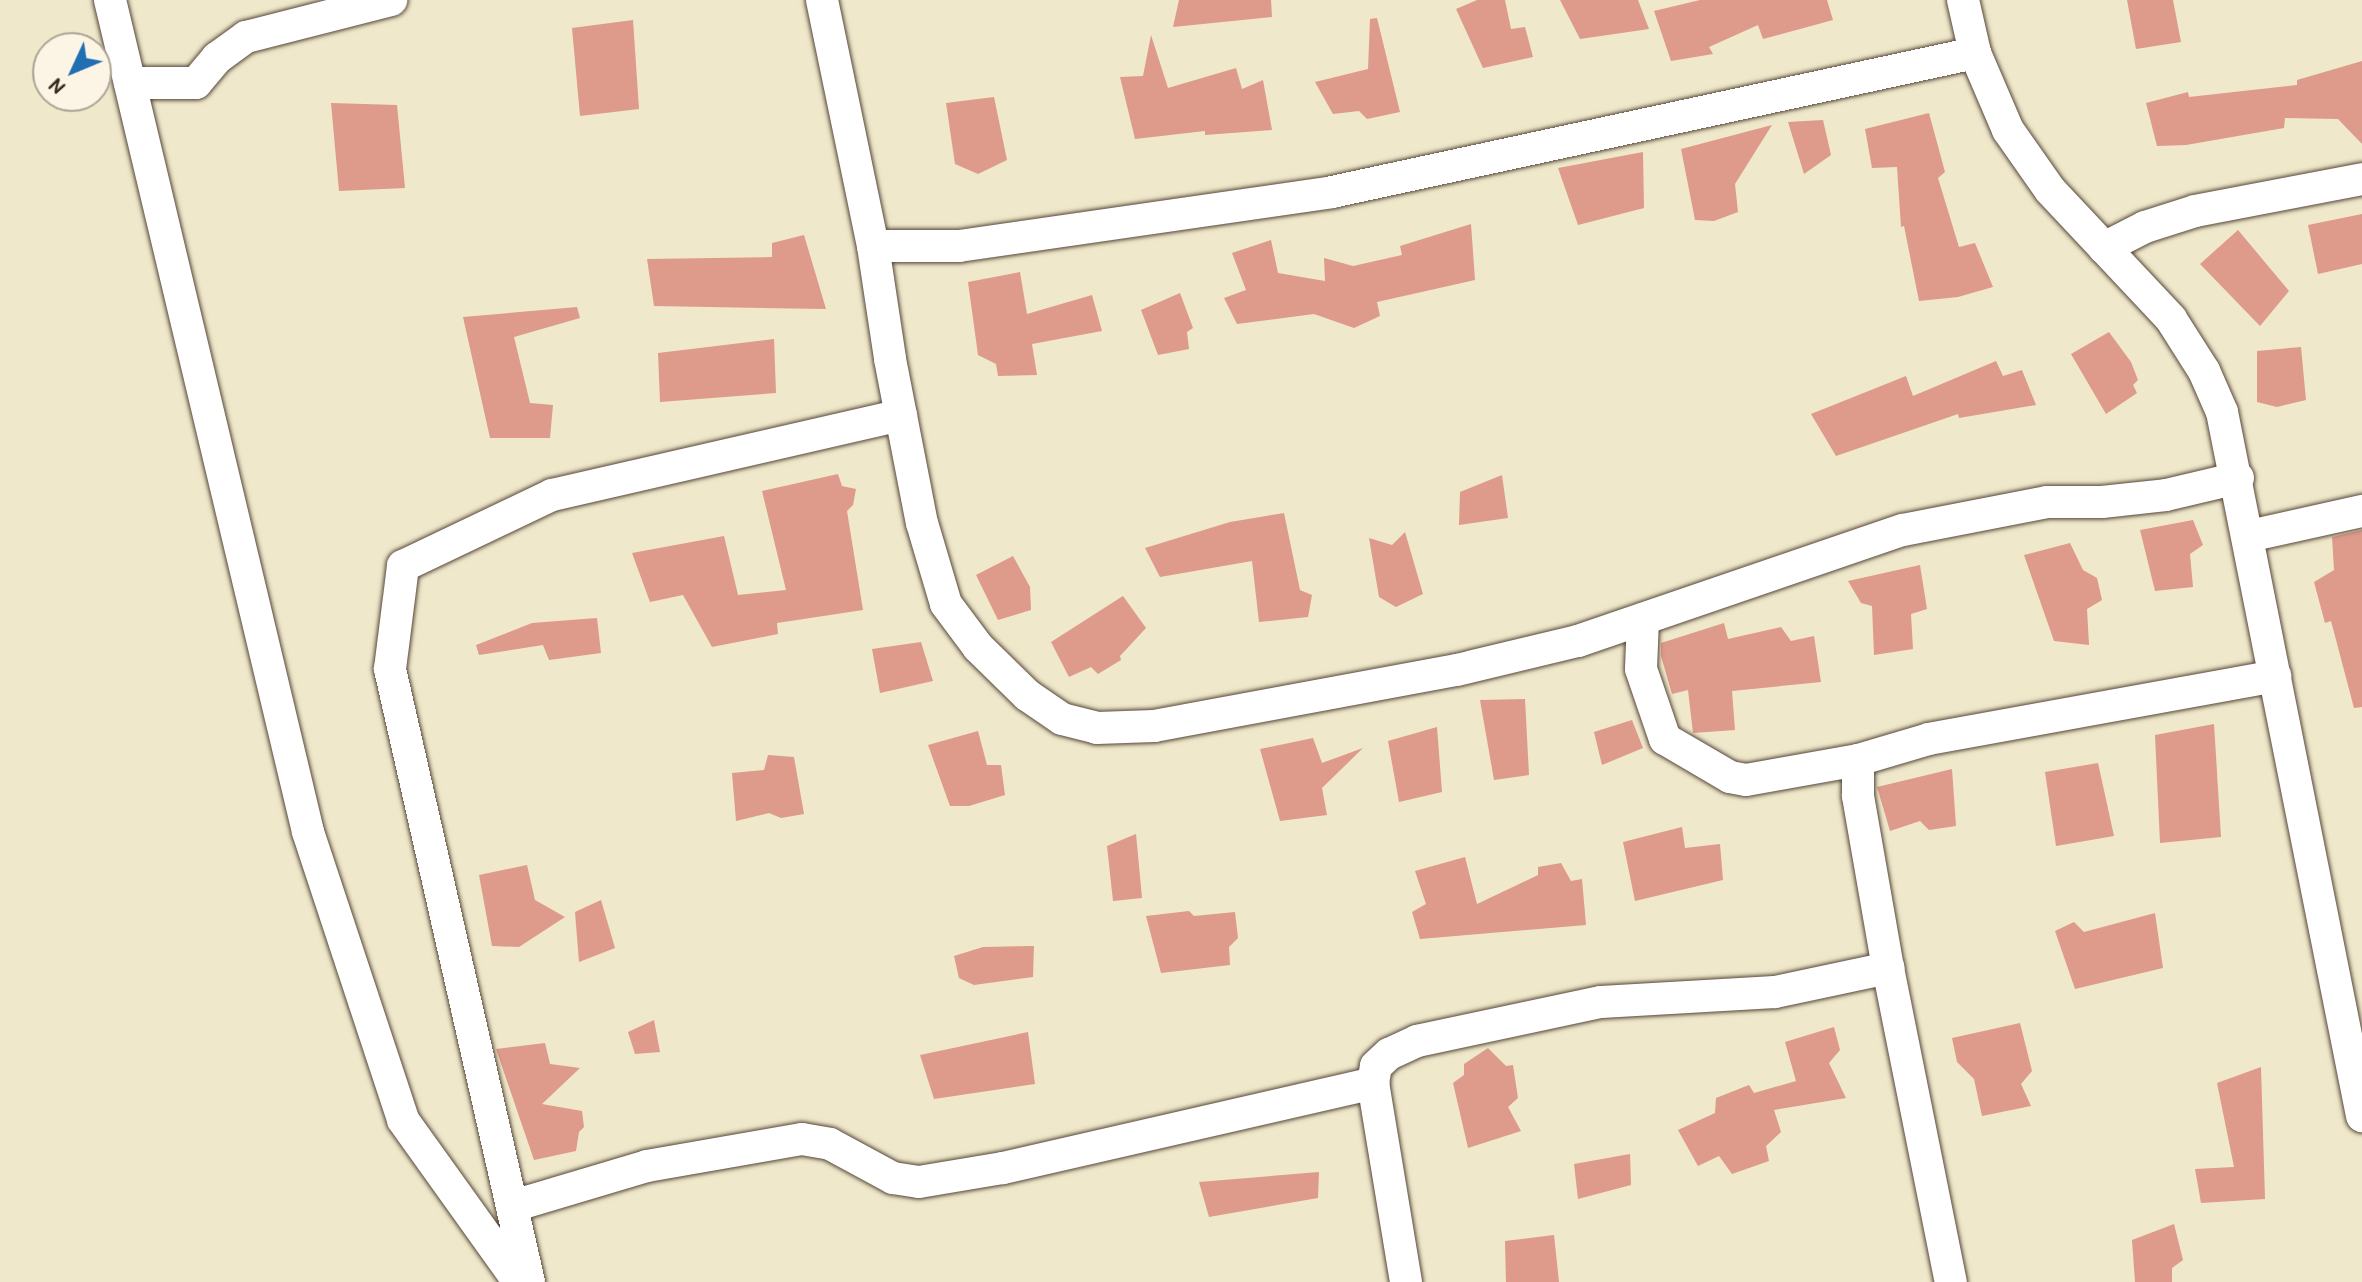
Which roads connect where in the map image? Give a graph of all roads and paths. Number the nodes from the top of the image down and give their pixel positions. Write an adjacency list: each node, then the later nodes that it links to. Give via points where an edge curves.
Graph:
1 (110, 0): 6 (street)
2 (391, 0): 6 (street, via 246,37 217,58 196,83)
3 (822, 0): 8 (street)
4 (1963, 0): 5 (street)
5 (1975, 53): 8 (street, via 1332,192 959,246); 9 (street, via 2008,130 2050,190)
6 (130, 83): 22 (street, via 308,832 403,1120)
7 (2362, 179): 9 (street, via 2195,211 2145,227)
8 (873, 246): 10 (street)
9 (2104, 248): 11 (street, via 2171,319 2204,371 2222,412)
10 (901, 415): 14 (street, via 922,523 946,604 978,647 1027,695 1062,719 1097,728 1154,726 1457,670 1578,641); 21 (street, via 552,495 403,566 390,669)
11 (2238, 478): 13 (street); 14 (street, via 2166,495 2047,502 1903,530)
12 (2362, 511): 13 (street)
13 (2249, 536): 15 (street)
14 (1643, 619): 16 (street, via 1641,669 1656,721 1675,748 1746,780)
15 (2275, 676): 16 (street, via 1929,739); 18 (street)
16 (1858, 760): 17 (street, via 1858,796)
17 (1888, 968): 19 (street, via 1775,992 1601,1002 1417,1041 1376,1066); 25 (street)
18 (2354, 1037): 20 (street)
19 (1373, 1083): 21 (street, via 1003,1168 919,1182 893,1178 830,1144 802,1139 647,1166); 24 (street)
20 (2362, 1116)
21 (513, 1206): 23 (street)
22 (519, 1282)
23 (529, 1282)
24 (1406, 1282)
25 (1951, 1282)

